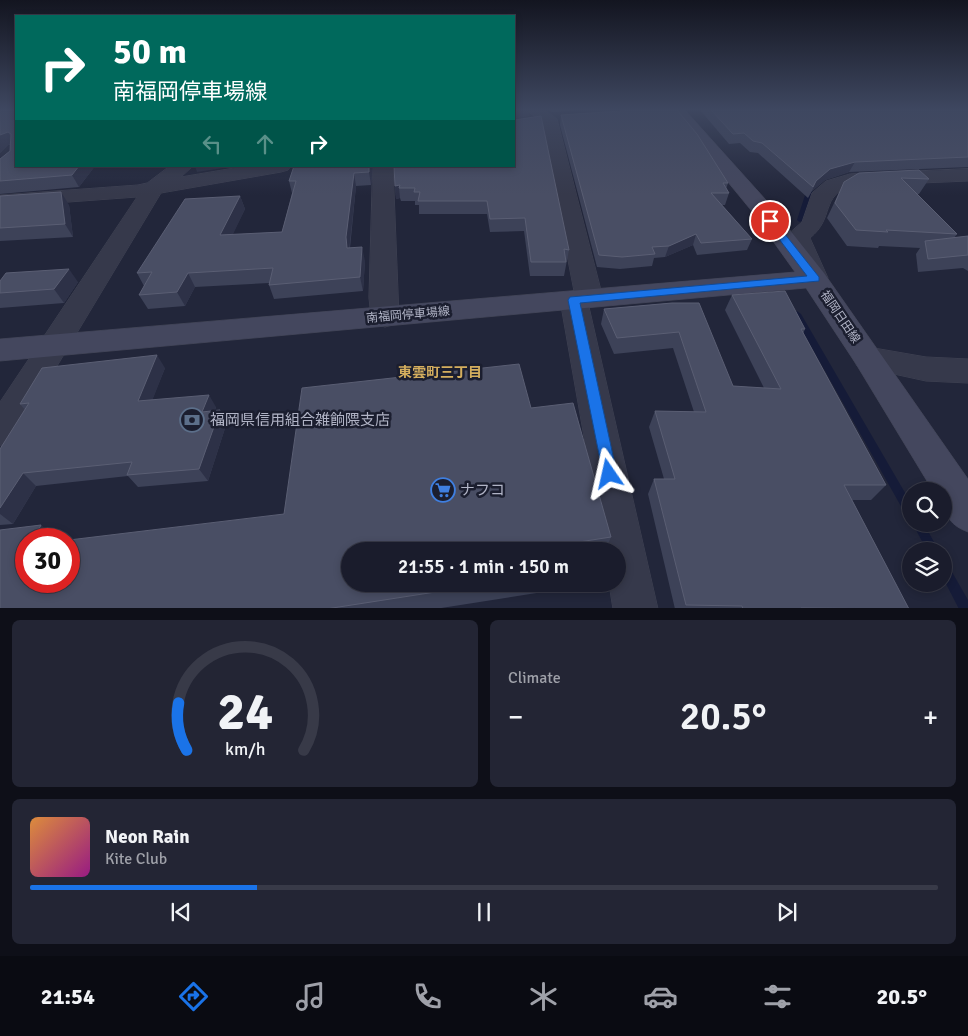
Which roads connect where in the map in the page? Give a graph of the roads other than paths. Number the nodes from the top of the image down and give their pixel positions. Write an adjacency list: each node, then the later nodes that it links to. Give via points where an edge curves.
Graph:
1 (548, 138): 10 (street)
2 (701, 138): 9 (main road, 福岡日田線, via 715,150)
3 (182, 167): 7 (street)
4 (275, 167): 7 (street)
5 (383, 167): 11 (street)
6 (968, 175): 9 (street, via 850,180 833,185 823,193 812,225 798,236)
7 (154, 188): 8 (street, via 138,192); 12 (street)
8 (0, 201)
9 (815, 279): 10 (main road, 南福岡停車場線); 14 (main road, 福岡日田線)
10 (582, 299): 11 (main road, 南福岡停車場線); 18 (street)
11 (385, 317): 12 (main road, 南福岡停車場線)
12 (54, 345): 13 (main road, 南福岡停車場線); 16 (street)
13 (0, 350)
14 (868, 358): 15 (street, via 926,369); 17 (main road, 福岡日田線)
15 (968, 371)
16 (0, 432)
17 (968, 513)
18 (636, 608)

